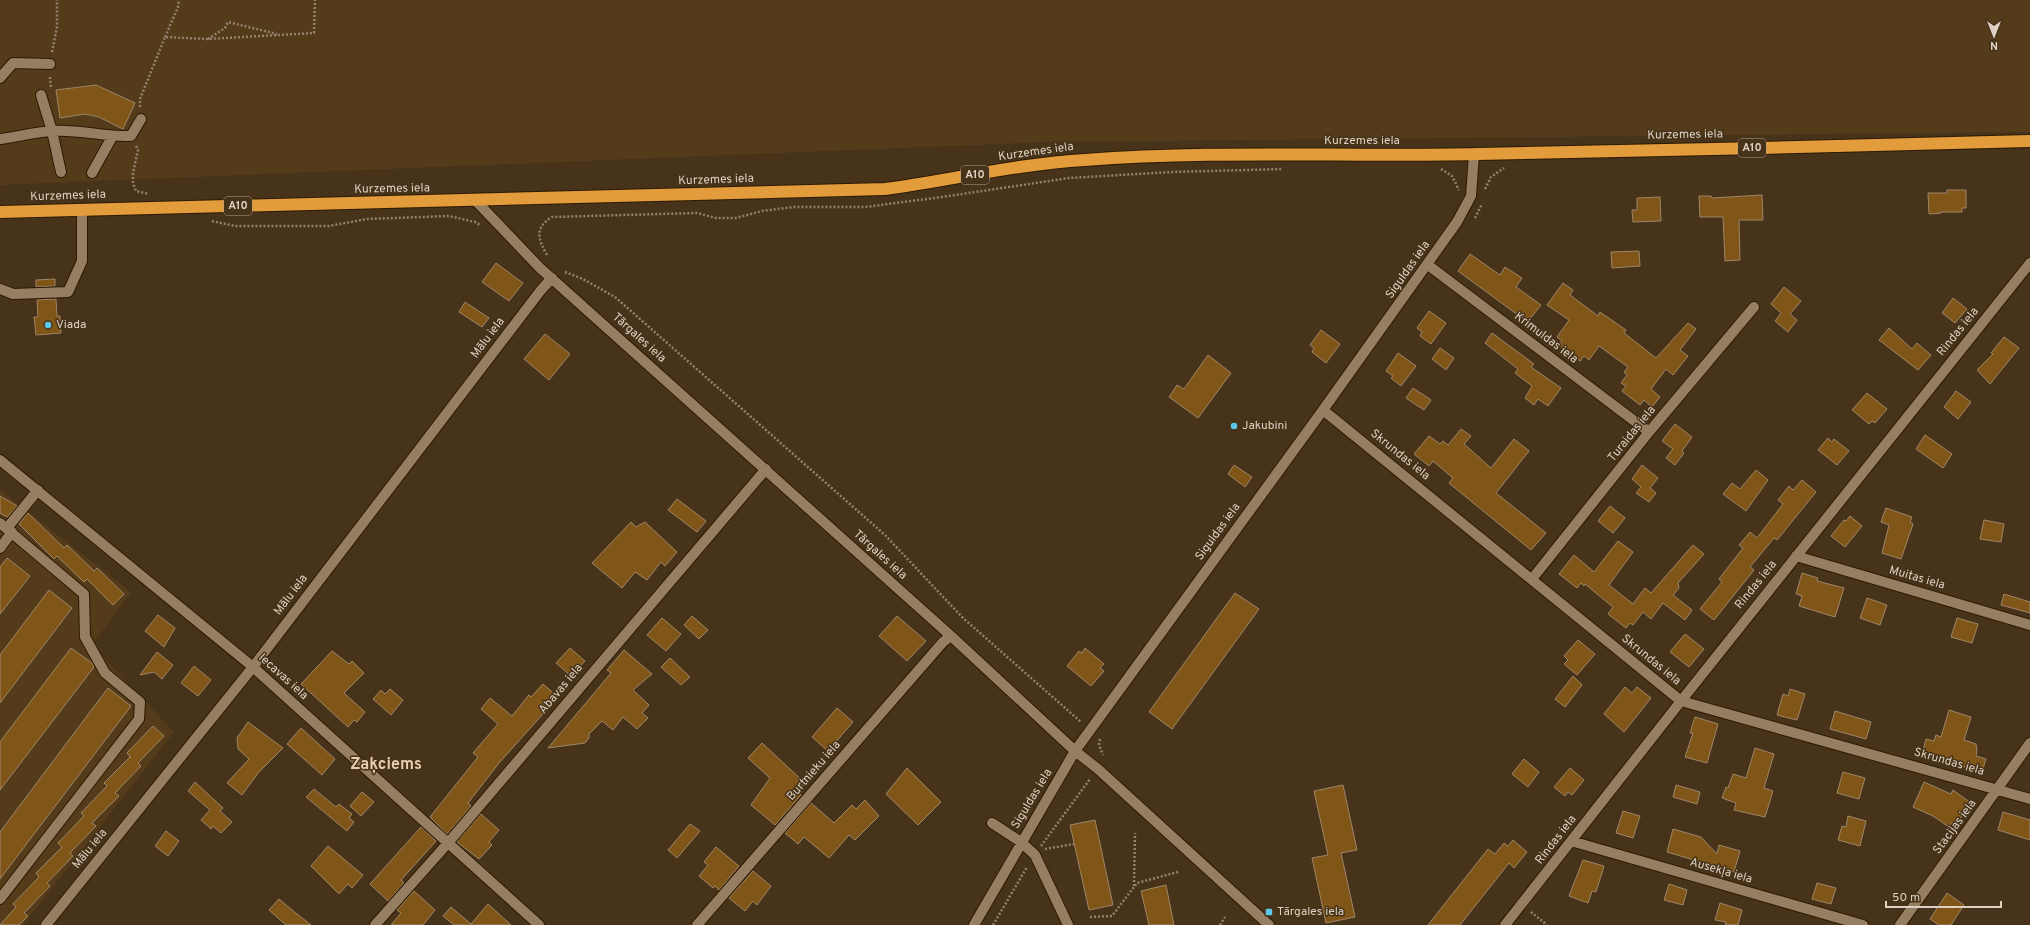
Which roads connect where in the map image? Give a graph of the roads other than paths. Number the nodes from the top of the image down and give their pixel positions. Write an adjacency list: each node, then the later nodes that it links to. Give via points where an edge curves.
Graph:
1 (50, 64): 2 (street, via 13,63)
2 (0, 78)
3 (41, 95): 5 (street)
4 (141, 119): 6 (street, via 131,136)
5 (52, 131): 6 (street, via 93,133); 7 (street); 10 (street)
6 (112, 137): 11 (street)
7 (0, 139)
8 (2030, 141): 9 (highway, Kurzemes iela / A10)
9 (1474, 154): 12 (highway, Kurzemes iela / A10, via 1168,155 1027,165 885,189); 16 (street, Siguldas iela, via 1470,196 1457,222)
10 (61, 172)
11 (92, 173)
12 (476, 201): 13 (highway, Kurzemes iela / A10); 17 (street, Tārgales iela)
13 (82, 209): 14 (highway, Kurzemes iela / A10); 18 (street, via 82,261 68,292 13,294)
14 (0, 212)
15 (2030, 263): 27 (street, Rindas iela)
16 (1428, 265): 20 (street, Siguldas iela); 21 (street, Krimuldas iela)
17 (552, 278): 23 (street, Tārgales iela); 31 (street, Mālu iela)
18 (0, 289)
19 (1754, 307): 21 (street, Turaidas iela)
20 (1323, 410): 28 (street, Skrundas iela); 34 (street, Siguldas iela)
21 (1649, 432): 28 (street, Turaidas iela)
22 (0, 460): 24 (street, Iecavas iela)
23 (766, 469): 30 (street, Tārgales iela); 40 (street, Abavas iela)
24 (38, 490): 25 (street); 31 (street, Iecavas iela)
25 (6, 528): 26 (street); 41 (street, via 84,594 85,637 105,673 140,702 139,719)
26 (0, 548)
27 (1796, 556): 29 (street, Muitas iela); 32 (street, Rindas iela)
28 (1532, 579): 32 (street, Skrundas iela)
29 (2030, 625)
30 (951, 636): 34 (street, Tārgales iela); 45 (street, Burtnieku iela, via 943,642)
31 (253, 666): 40 (street, Iecavas iela); 42 (street, Mālu iela)
32 (1681, 701): 35 (street, Skrundas iela); 38 (street, Rindas iela)
33 (2030, 743): 35 (street, Stacijas iela)
34 (1075, 751): 39 (street, Siguldas iela); 48 (street, Tārgales iela)
35 (1998, 789): 36 (street, Skrundas iela); 51 (street, Stacijas iela)
36 (2030, 799)
37 (992, 823): 39 (street)
38 (1571, 841): 49 (street, Rindas iela); 50 (street, Ausekļa iela)
39 (1021, 842): 46 (street, Siguldas iela); 47 (street, via 1035,855)
40 (448, 843): 43 (street, Abavas iela); 44 (street, Iecavas iela)
41 (0, 899)
42 (46, 925)
43 (375, 925)
44 (539, 925)
45 (697, 925)
46 (974, 925)
47 (1068, 925)
48 (1269, 925)
49 (1505, 925)
50 (1863, 925)
51 (1900, 925)

